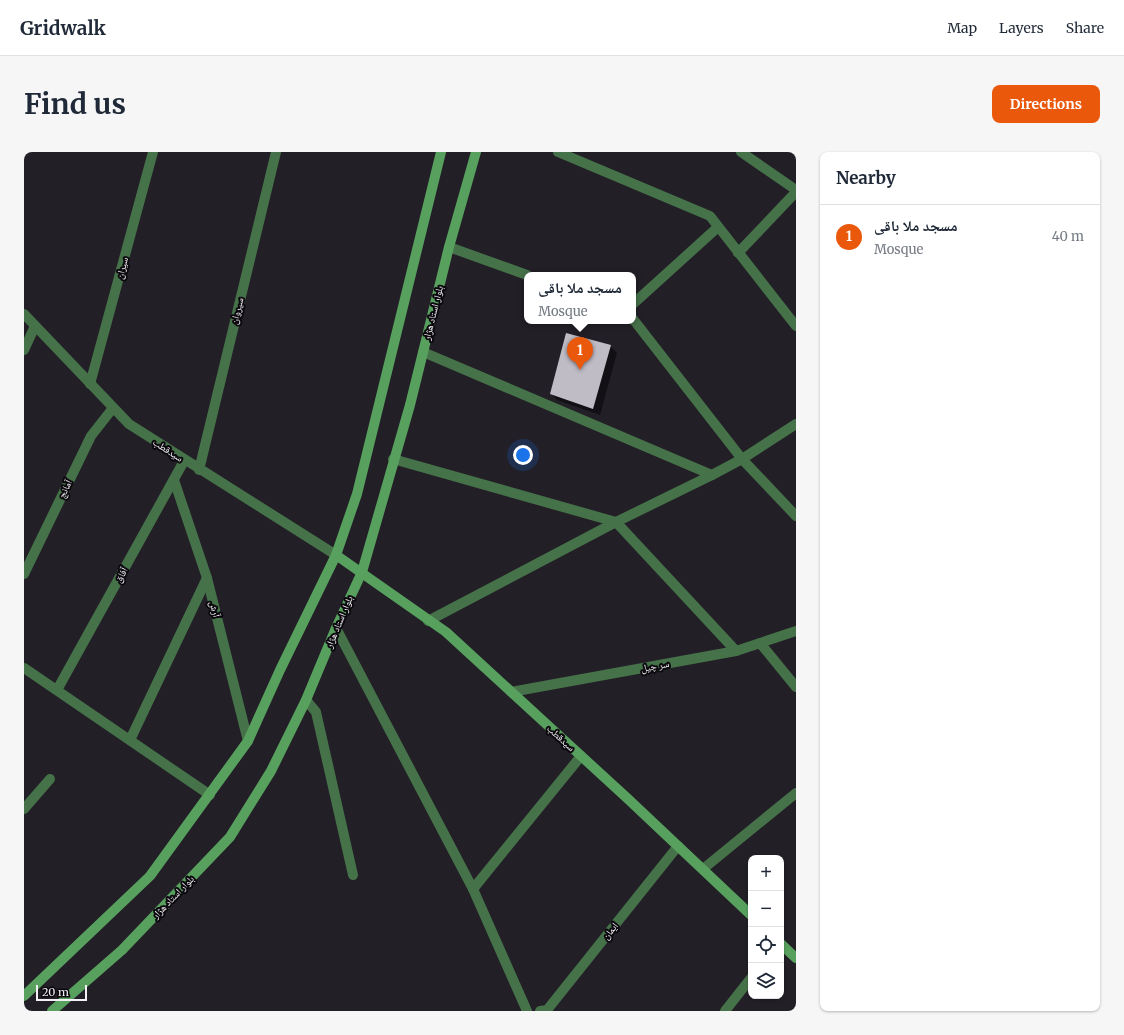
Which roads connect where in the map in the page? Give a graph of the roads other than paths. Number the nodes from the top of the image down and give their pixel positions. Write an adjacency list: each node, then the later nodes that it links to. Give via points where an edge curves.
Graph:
1 (153, 152): 19 (street, سیران)
2 (276, 152): 25 (street, سیروان)
3 (441, 152): 30 (main road, via 357,494)
4 (476, 152): 9 (main road, بلوار استاد هژار)
5 (558, 152): 8 (street, via 710,216)
6 (741, 152): 7 (street)
7 (796, 191): 10 (street)
8 (718, 228): 10 (street); 12 (street)
9 (449, 247): 11 (street); 18 (main road, بلوار استاد هژار)
10 (738, 253): 16 (street)
11 (524, 274)
12 (636, 301)
13 (24, 314): 15 (street, سیدقطب)
14 (636, 323): 22 (street)
15 (35, 326): 17 (street); 19 (street, سیدقطب)
16 (796, 326)
17 (24, 350)
18 (423, 352): 23 (main road, بلوار استاد هژار); 26 (street)
19 (90, 384): 20 (street, سیدقطب)
20 (113, 408): 24 (street, سیدقطب, via 129,424); 32 (street, آمانج, via 91,436)
21 (796, 424): 22 (street)
22 (742, 459): 26 (street); 28 (street)
23 (394, 460): 29 (street); 31 (main road, بلوار استاد هژار)
24 (184, 461): 25 (street, سیدقطب); 27 (street, آفاق)
25 (199, 470): 30 (street, سیدقطب)
26 (712, 475): 29 (street)
27 (174, 480): 33 (street, آرش); 41 (street, آفاق)
28 (796, 516)
29 (616, 522): 34 (street); 38 (street)
30 (336, 555): 31 (main road, سیدقطب); 45 (main road)
31 (362, 572): 34 (main road, سیدقطب); 35 (main road, بلوار استاد هژار)
32 (24, 574)
33 (208, 578): 44 (street); 45 (street, آرش)
34 (428, 620): 42 (main road, سیدقطب, via 446,632)
35 (336, 628): 43 (main road, بلوار استاد هژار); 54 (street)
36 (796, 630): 37 (street, سر چیل)
37 (760, 643): 38 (street, سر چیل); 40 (street)
38 (736, 651): 42 (street, سر چیل)
39 (24, 668): 41 (street)
40 (796, 687)
41 (57, 690): 44 (street)
42 (511, 692): 46 (main road, سیدقطب)
43 (306, 700): 53 (street, via 316,712); 60 (main road, بلوار استاد هژار, via 271,771 230,837 122,950)
44 (130, 740): 49 (street)
45 (248, 740): 49 (main road)
46 (581, 756): 51 (main road, سیدقطب); 54 (street)
47 (50, 779): 50 (street)
48 (796, 794): 52 (street)
49 (210, 795): 59 (main road, via 150,876)
50 (24, 809)
51 (678, 846): 52 (main road, سیدقطب); 62 (street, ایمان, via 547,1010)
52 (703, 869): 55 (main road, سیدقطب)
53 (354, 875)
54 (473, 889): 61 (street)
55 (748, 912)
56 (784, 947): 57 (main road)
57 (796, 958)
58 (748, 982): 63 (street)
59 (24, 996)
60 (52, 1011)
61 (527, 1011)
62 (540, 1011)
63 (725, 1011)

